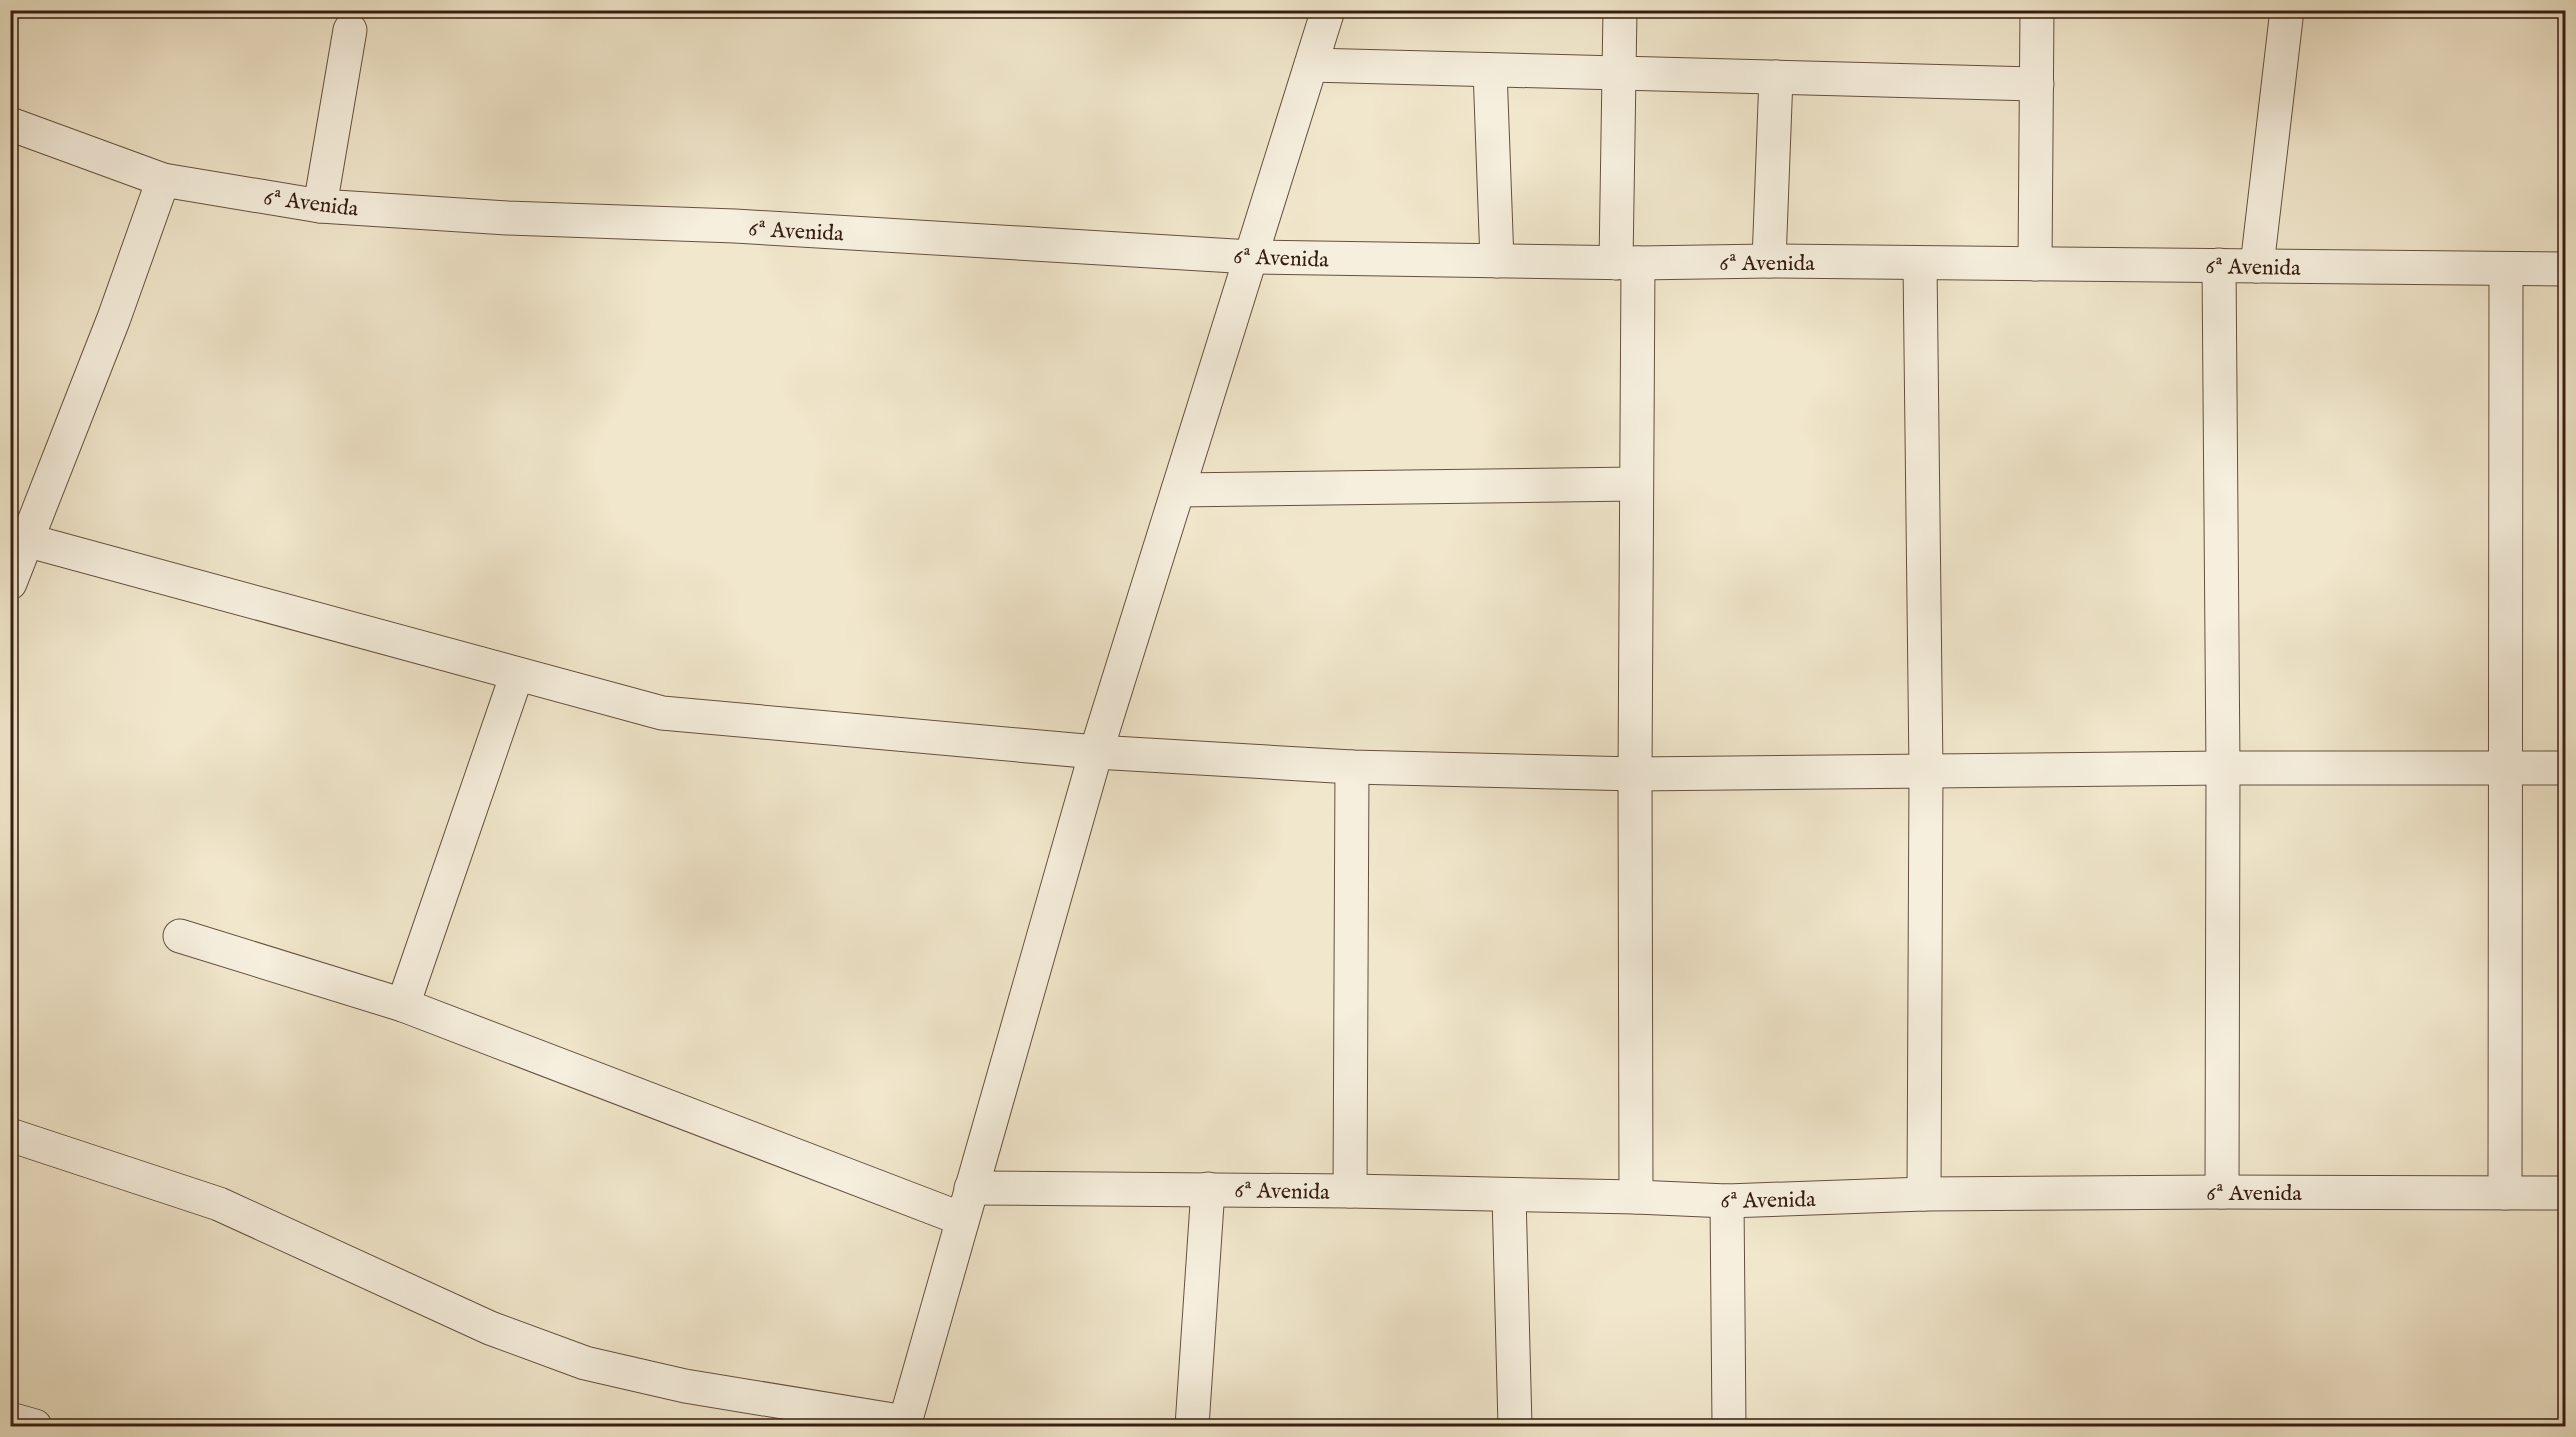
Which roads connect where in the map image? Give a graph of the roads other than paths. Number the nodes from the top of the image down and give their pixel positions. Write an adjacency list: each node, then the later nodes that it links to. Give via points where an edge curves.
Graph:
1 (1328, 10): 6 (street)
2 (1620, 10): 8 (street)
3 (2037, 10): 10 (street)
4 (2287, 10): 21 (street)
5 (350, 30): 13 (street)
6 (1311, 65): 7 (street); 14 (street)
7 (1490, 70): 8 (street); 15 (street)
8 (1617, 72): 9 (street); 17 (street)
9 (1776, 77): 10 (street); 16 (street)
10 (2037, 84): 19 (street)
11 (10, 124): 12 (street, 6ª Avenida)
12 (164, 180): 13 (street, 6ª Avenida); 26 (street)
13 (320, 206): 14 (street, 6ª Avenida)
14 (1251, 257): 15 (street, 6ª Avenida); 25 (street)
15 (1497, 261): 17 (street, 6ª Avenida)
16 (1769, 261): 17 (street, 6ª Avenida); 18 (street, 6ª Avenida)
17 (1627, 263): 24 (street)
18 (1920, 264): 19 (street, 6ª Avenida); 34 (street)
19 (2035, 264): 20 (street, 6ª Avenida)
20 (2219, 265): 21 (street, 6ª Avenida); 31 (street)
21 (2257, 266): 22 (street, 6ª Avenida)
22 (2506, 269): 23 (street, 6ª Avenida); 32 (street)
23 (2565, 269)
24 (1636, 484): 25 (street); 35 (street)
25 (1178, 490): 29 (street)
26 (26, 540): 27 (street); 28 (street)
27 (10, 583)
28 (517, 674): 29 (street, via 662,713); 37 (street)
29 (1096, 752): 30 (street); 48 (street)
30 (1352, 767): 35 (street); 40 (street)
31 (2223, 768): 32 (street); 34 (street); 41 (street)
32 (2506, 768): 33 (street); 42 (street)
33 (2565, 768)
34 (1926, 771): 35 (street); 44 (street)
35 (1635, 774): 46 (street)
36 (180, 936): 37 (street)
37 (403, 1005): 48 (street)
38 (10, 1135): 50 (street, via 219,1204 490,1328 585,1363 685,1386)
39 (1208, 1189): 40 (street, 6ª Avenida); 48 (street, 6ª Avenida); 52 (street)
40 (1350, 1191): 45 (street, 6ª Avenida)
41 (2222, 1192): 42 (street, 6ª Avenida); 44 (street, 6ª Avenida)
42 (2505, 1193): 43 (street, 6ª Avenida)
43 (2565, 1193)
44 (1924, 1194): 47 (street, 6ª Avenida)
45 (1509, 1196): 46 (street, 6ª Avenida); 53 (street)
46 (1636, 1197): 47 (street, 6ª Avenida)
47 (1727, 1201): 54 (street)
48 (966, 1203): 50 (street)
49 (10, 1419): 51 (street)
50 (905, 1424)
51 (35, 1426)
52 (1192, 1426)
53 (1515, 1426)
54 (1729, 1426)

